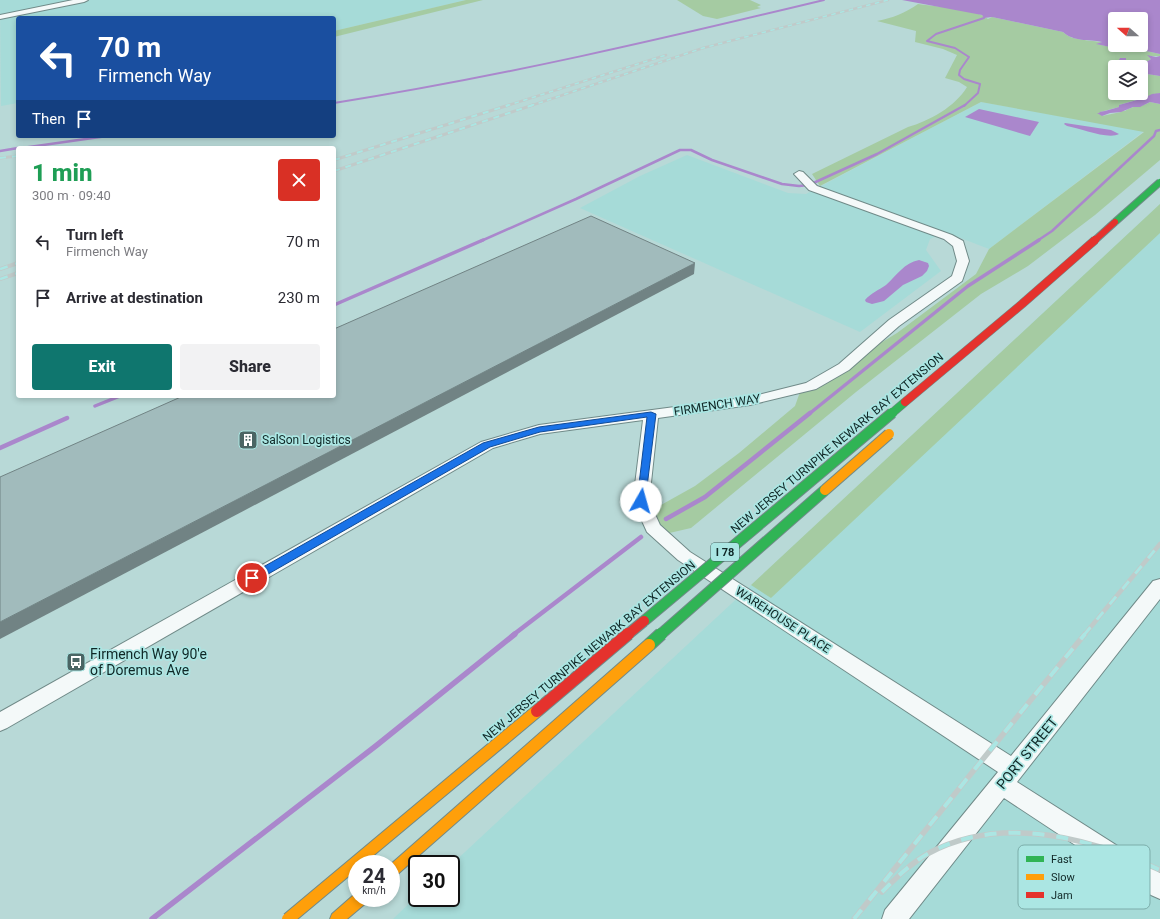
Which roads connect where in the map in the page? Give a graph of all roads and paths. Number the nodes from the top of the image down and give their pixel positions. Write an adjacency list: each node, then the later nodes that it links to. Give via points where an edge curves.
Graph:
1 (84, 0): 2 (street)
2 (0, 17)
3 (806, 181): 5 (street, FIRMENCH WAY, via 959,244 963,261 958,278 894,323 844,367 811,386 750,401)
4 (1160, 182): 15 (highway, NEW JERSEY TURNPIKE NEWARK BAY EXTENSION / I 78, bridge, via 1022,304)
5 (651, 414): 8 (street, FIRMENCH WAY, via 539,430 487,445); 9 (street, WAREHOUSE PLACE, via 641,501 653,528 684,556)
6 (895, 429): 11 (highway, I 78, bridge)
7 (1160, 586): 9 (street, PORT STREET)
8 (0, 722)
9 (1008, 777): 10 (street, WAREHOUSE PLACE); 17 (street, PORT STREET)
10 (1102, 845)
11 (400, 864)
12 (1150, 880): 13 (street, WAREHOUSE PLACE)
13 (1160, 887)
14 (351, 907): 16 (highway)
15 (288, 919)
16 (337, 919)
17 (894, 919)

